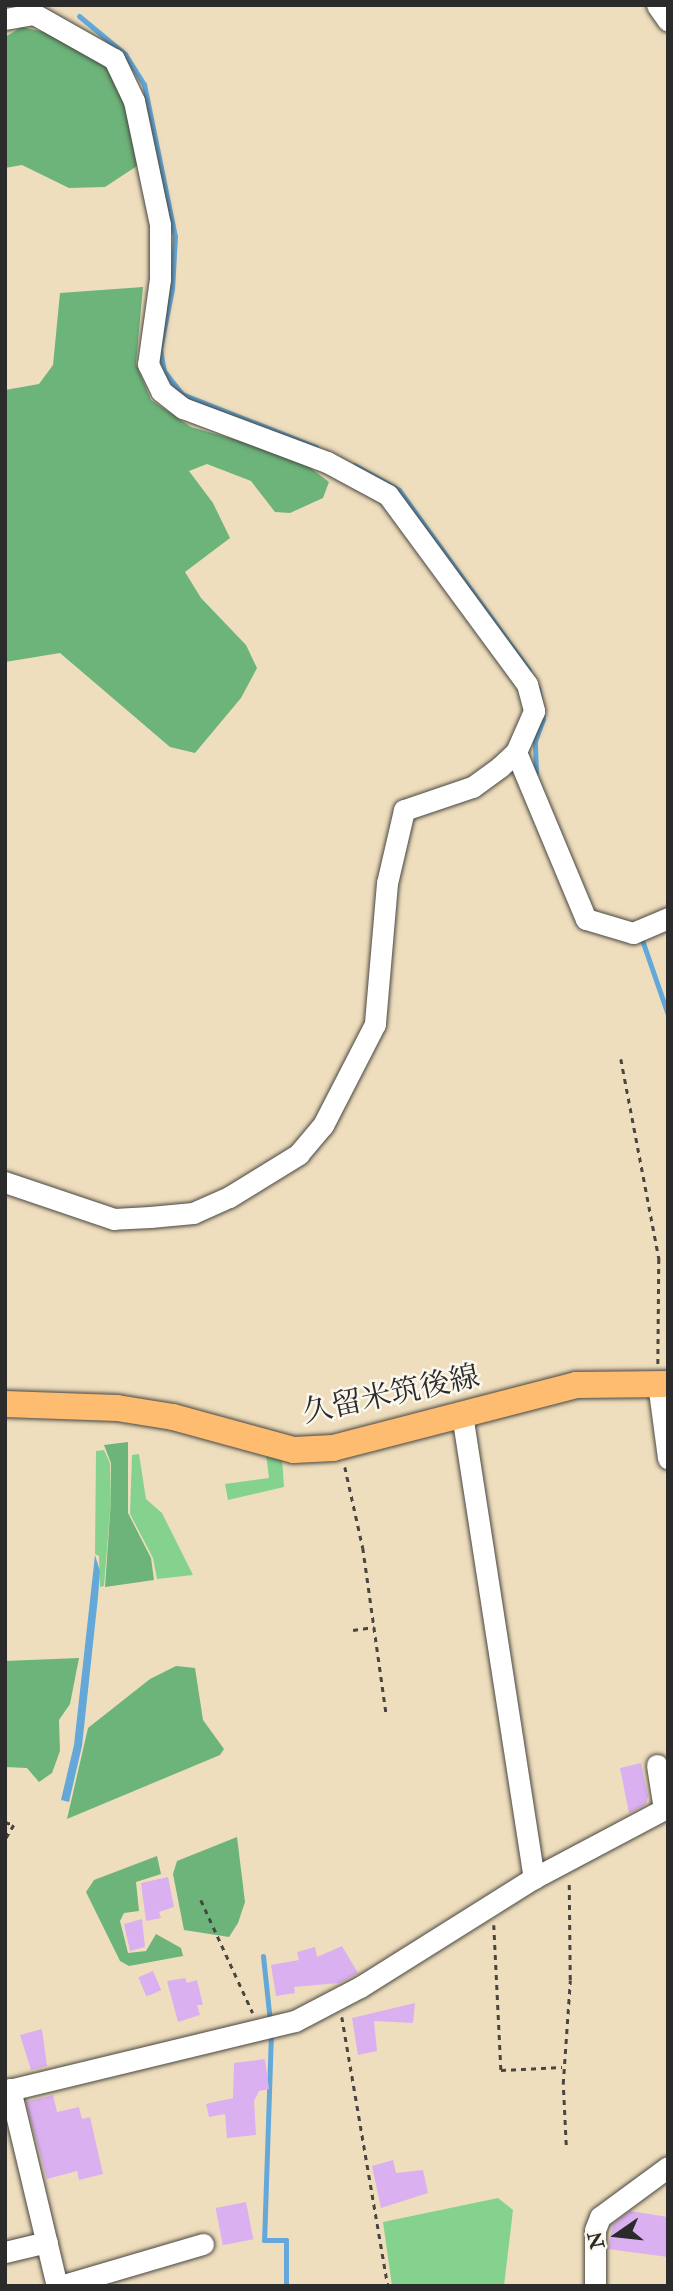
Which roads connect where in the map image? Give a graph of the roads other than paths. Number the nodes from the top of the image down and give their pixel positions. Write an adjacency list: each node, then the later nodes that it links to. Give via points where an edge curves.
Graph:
1 (657, 5): 4 (street)
2 (60, 15): 3 (street); 5 (street, via 114,59 134,102 160,224 160,279 148,364 161,391 183,408 327,462 388,495 527,684 534,711)
3 (6, 16)
4 (668, 21)
5 (516, 752): 6 (street, via 586,919 632,933); 7 (street, via 472,787 404,810 387,883 375,1024 323,1125 299,1154 229,1197 193,1213 114,1219)
6 (668, 918)
7 (5, 1182)
8 (663, 1383): 10 (main road, 久留米筑後線, via 576,1385); 11 (street)
9 (5, 1404): 10 (main road, 久留米筑後線, via 117,1408 173,1416 294,1450 340,1446)
10 (462, 1414): 14 (street)
11 (668, 1458)
12 (657, 1765): 13 (street)
13 (666, 1808): 14 (street)
14 (534, 1878): 15 (street, via 295,2021)
15 (8, 2090): 16 (street)
16 (15, 2152): 18 (street)
17 (668, 2167): 22 (street, via 600,2217 594,2245)
18 (47, 2242): 20 (street); 21 (street)
19 (203, 2244): 21 (street)
20 (5, 2252)
21 (58, 2286)
22 (595, 2286)

